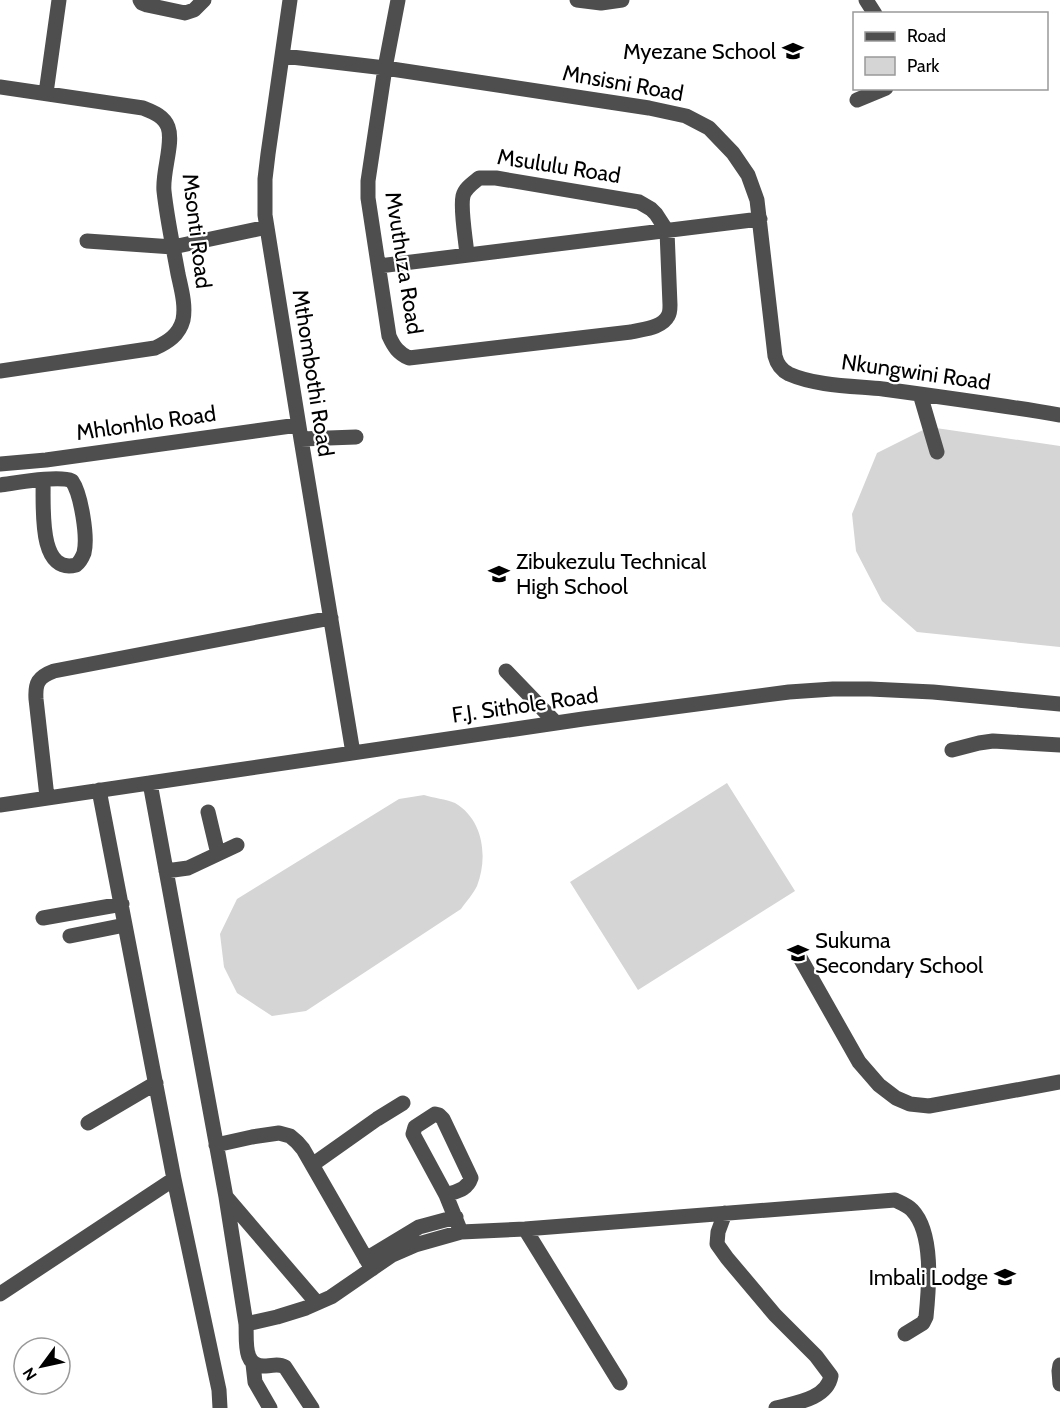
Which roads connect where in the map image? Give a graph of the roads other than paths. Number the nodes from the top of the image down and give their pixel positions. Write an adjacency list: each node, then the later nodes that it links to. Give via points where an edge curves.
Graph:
1 (59, 0): 12 (street)
2 (140, 0): 3 (street, via 147,5 185,12 194,10)
3 (204, 0)
4 (398, 0): 9 (street, Mvuthuza Road)
5 (577, 0): 6 (street)
6 (622, 0)
7 (285, 1): 8 (street, Mthombothi Road)
8 (283, 56): 9 (street, Mnsisni Road); 15 (street, Mthombothi Road, via 265,178)
9 (385, 68): 14 (street, Mnsisni Road, via 686,116 709,128 733,153 748,175); 20 (street, Mvuthuza Road, via 368,181)
10 (0, 87): 12 (street, Msonti Road)
11 (881, 90): 13 (street)
12 (46, 93): 18 (street, Msonti Road, via 143,108 163,119 170,141 163,184)
13 (857, 100)
14 (760, 219): 16 (street); 21 (street, Mnsisni Road)
15 (267, 227): 18 (street); 25 (street, Mthombothi Road)
16 (667, 231): 19 (street); 19 (street, Msululu Road, via 651,209 631,200 479,178 463,196); 20 (street, Mvuthuza Road, via 668,316 656,326 631,332 409,358 393,346 389,336)
17 (87, 241): 18 (street)
18 (173, 247): 22 (street, Msonti Road, via 184,317 170,340 155,348)
19 (467, 255): 20 (street)
20 (379, 266)
21 (775, 356): 23 (street, Nkungwini Road, via 787,373 813,381)
22 (0, 371)
23 (920, 394): 24 (street, Nkungwini Road); 27 (street)
24 (1060, 415)
25 (299, 432): 26 (street, Mhlonhlo Road); 28 (street, Mhlonhlo Road); 31 (street, Mthombothi Road)
26 (356, 437)
27 (937, 452)
28 (0, 464)
29 (43, 480): 29 (street, via 68,479 76,486 85,543 76,566 64,566 51,557); 30 (street)
30 (0, 485)
31 (330, 618): 37 (street, Mthombothi Road); 40 (street, via 44,674 35,688)
32 (506, 671): 34 (street)
33 (1060, 704): 34 (street, F.J. Sithole Road, via 933,692 833,689)
34 (556, 723): 37 (street, F.J. Sithole Road)
35 (1060, 745): 36 (street, via 993,741)
36 (952, 750)
37 (353, 753): 38 (street, F.J. Sithole Road)
38 (150, 783): 39 (street, F.J. Sithole Road); 45 (street)
39 (99, 790): 40 (street, F.J. Sithole Road); 46 (street)
40 (48, 797): 41 (street, F.J. Sithole Road)
41 (0, 805)
42 (208, 812): 44 (street)
43 (237, 845): 44 (street)
44 (218, 854): 45 (street, via 188,868)
45 (166, 871): 55 (street)
46 (122, 904): 47 (street); 48 (street)
47 (43, 918)
48 (125, 925): 49 (street); 52 (street)
49 (70, 936)
50 (800, 956): 51 (street, via 859,1062 896,1098 929,1106)
51 (1060, 1082)
52 (156, 1083): 54 (street); 57 (street)
53 (403, 1103): 56 (street)
54 (88, 1123)
55 (216, 1145): 56 (street, via 279,1133 297,1142); 59 (street)
56 (312, 1166): 64 (street)
57 (174, 1179): 65 (street); 73 (street)
58 (446, 1195): 58 (street, via 412,1134 415,1127 435,1114 443,1119 471,1178 465,1188); 61 (street)
59 (226, 1197): 66 (street); 67 (street)
60 (725, 1213): 62 (street); 68 (street, via 895,1200 910,1208 926,1240 930,1275 926,1317); 76 (street, via 717,1244 831,1376 822,1391)
61 (456, 1217): 63 (street); 64 (street, via 407,1233)
62 (525, 1229): 63 (street); 71 (street)
63 (462, 1232): 64 (street)
64 (369, 1264): 66 (street, via 331,1297)
65 (0, 1294)
66 (317, 1303): 67 (street)
67 (246, 1324): 69 (street, via 248,1357)
68 (905, 1334)
69 (253, 1364): 74 (street, via 255,1382); 75 (street, via 285,1367)
70 (1060, 1365): 72 (street)
71 (620, 1383)
72 (1060, 1384)
73 (220, 1408)
74 (270, 1408)
75 (312, 1408)
76 (776, 1408)

